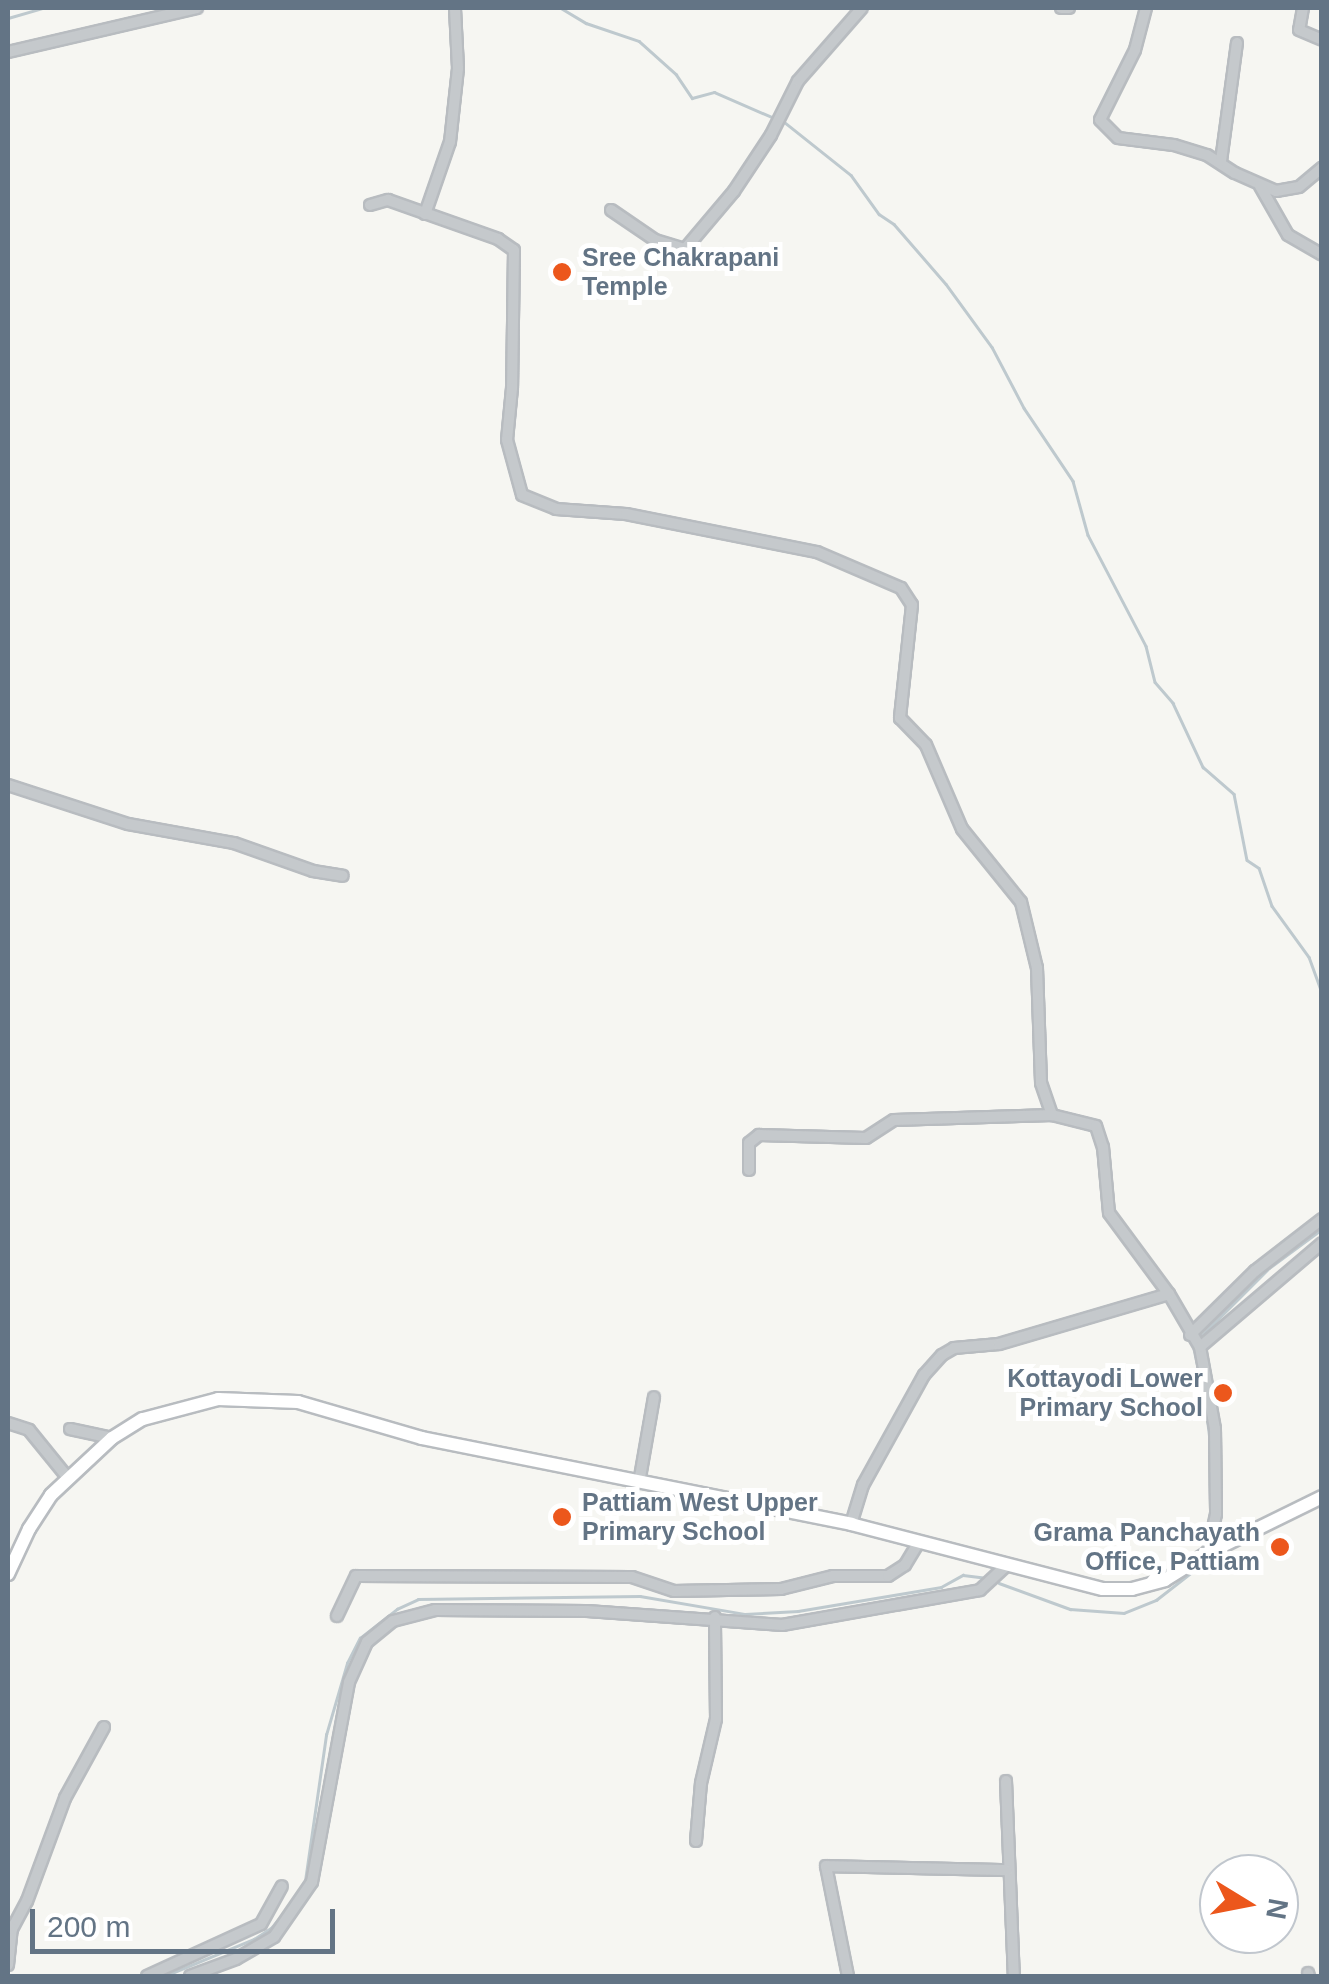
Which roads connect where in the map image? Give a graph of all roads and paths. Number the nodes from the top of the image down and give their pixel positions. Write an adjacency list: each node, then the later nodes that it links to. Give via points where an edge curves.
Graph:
1 (197, 8): 10 (street)
2 (455, 8): 16 (street, via 458,68 450,142)
3 (862, 8): 15 (street, via 798,81 734,191 685,249 655,240)
4 (1061, 8): 5 (street)
5 (1069, 8)
6 (1146, 8): 11 (street, via 1136,50 1100,120 1118,138)
7 (1304, 8): 8 (street, via 1299,30)
8 (1322, 40)
9 (1238, 43): 11 (street)
10 (8, 52)
11 (1221, 160): 13 (street)
12 (1322, 168): 13 (street, via 1299,187 1276,192)
13 (1260, 186): 17 (street, via 1288,235)
14 (370, 205): 16 (street, via 388,200)
15 (611, 210)
16 (425, 214): 20 (street, via 514,250 507,440 522,496 556,509 669,521 816,552 901,588 912,604 900,718 926,744 962,829 1022,902 1037,968 1041,1083)
17 (1322, 255)
18 (8, 785): 19 (street, via 128,824 234,843)
19 (344, 876)
20 (1052, 1115): 21 (street, via 894,1120 866,1138 759,1135 750,1143); 24 (street, via 1096,1126 1109,1213)
21 (749, 1170)
22 (1322, 1219): 25 (street, via 1255,1271)
23 (1322, 1243): 26 (street)
24 (1169, 1294): 25 (street); 34 (street, via 942,1355 862,1485)
25 (1190, 1335): 26 (street)
26 (1200, 1347): 36 (street, via 1216,1430 1216,1514)
27 (654, 1397): 32 (street)
28 (8, 1423): 31 (street, via 29,1430)
29 (70, 1429): 30 (street)
30 (112, 1438): 31 (main road); 32 (main road, via 143,1419 218,1399 260,1398)
31 (68, 1478): 38 (main road, via 28,1529)
32 (639, 1483): 34 (main road)
33 (1322, 1497): 36 (main road)
34 (852, 1524): 35 (main road)
35 (919, 1542): 37 (main road); 39 (street, via 905,1565 888,1576 833,1576 781,1589 674,1591 632,1577 356,1576)
36 (1208, 1553): 37 (main road, via 1165,1580 1132,1589 1067,1583)
37 (1006, 1566): 40 (street, via 980,1590 782,1625)
38 (8, 1574)
39 (337, 1616)
40 (714, 1617): 43 (street, via 716,1720); 49 (street, via 434,1610 393,1621 367,1642 349,1682 312,1882 274,1937)
41 (104, 1727): 46 (street, via 65,1798 28,1901)
42 (1006, 1781): 44 (street)
43 (696, 1841)
44 (1007, 1870): 50 (street, via 826,1866); 51 (street)
45 (282, 1886): 48 (street, via 261,1924)
46 (10, 1927): 47 (street)
47 (8, 1965)
48 (147, 1976)
49 (190, 1976)
50 (848, 1976)
51 (1014, 1976)

